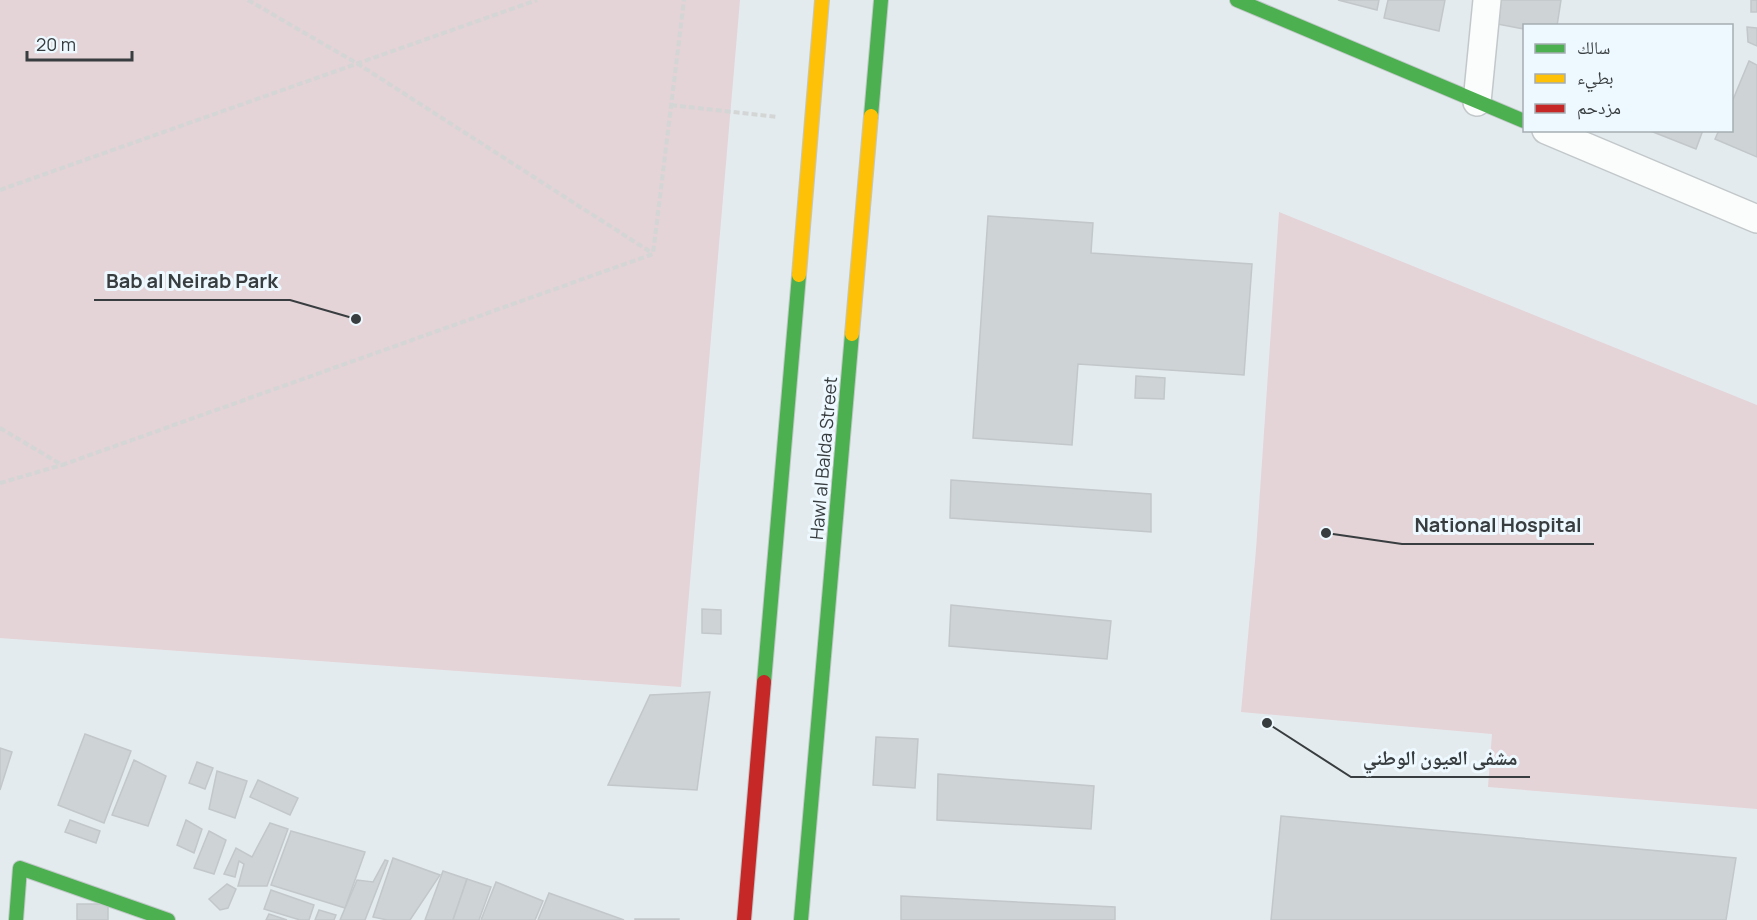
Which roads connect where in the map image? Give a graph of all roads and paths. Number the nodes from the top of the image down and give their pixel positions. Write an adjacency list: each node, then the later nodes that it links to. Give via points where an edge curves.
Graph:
1 (248, 0): 9 (path)
2 (537, 0): 9 (path)
3 (684, 0): 11 (path)
4 (822, 0): 12 (main road)
5 (881, 0): 24 (main road, Hawl al Balda Street)
6 (1238, 0): 8 (main road)
7 (1486, 0): 10 (street)
8 (1279, 9): 10 (main road)
9 (358, 64): 15 (path); 17 (path)
10 (1477, 102): 13 (main road)
11 (671, 105): 12 (path); 17 (path)
12 (812, 121): 23 (main road)
13 (1523, 122)
14 (1551, 132): 16 (street)
15 (0, 190)
16 (1757, 219)
17 (653, 254): 19 (path)
18 (0, 428): 19 (path)
19 (62, 465): 20 (path)
20 (0, 483)
21 (16, 920): 22 (main road, via 20,868)
22 (168, 920)
23 (744, 920)
24 (801, 920)

